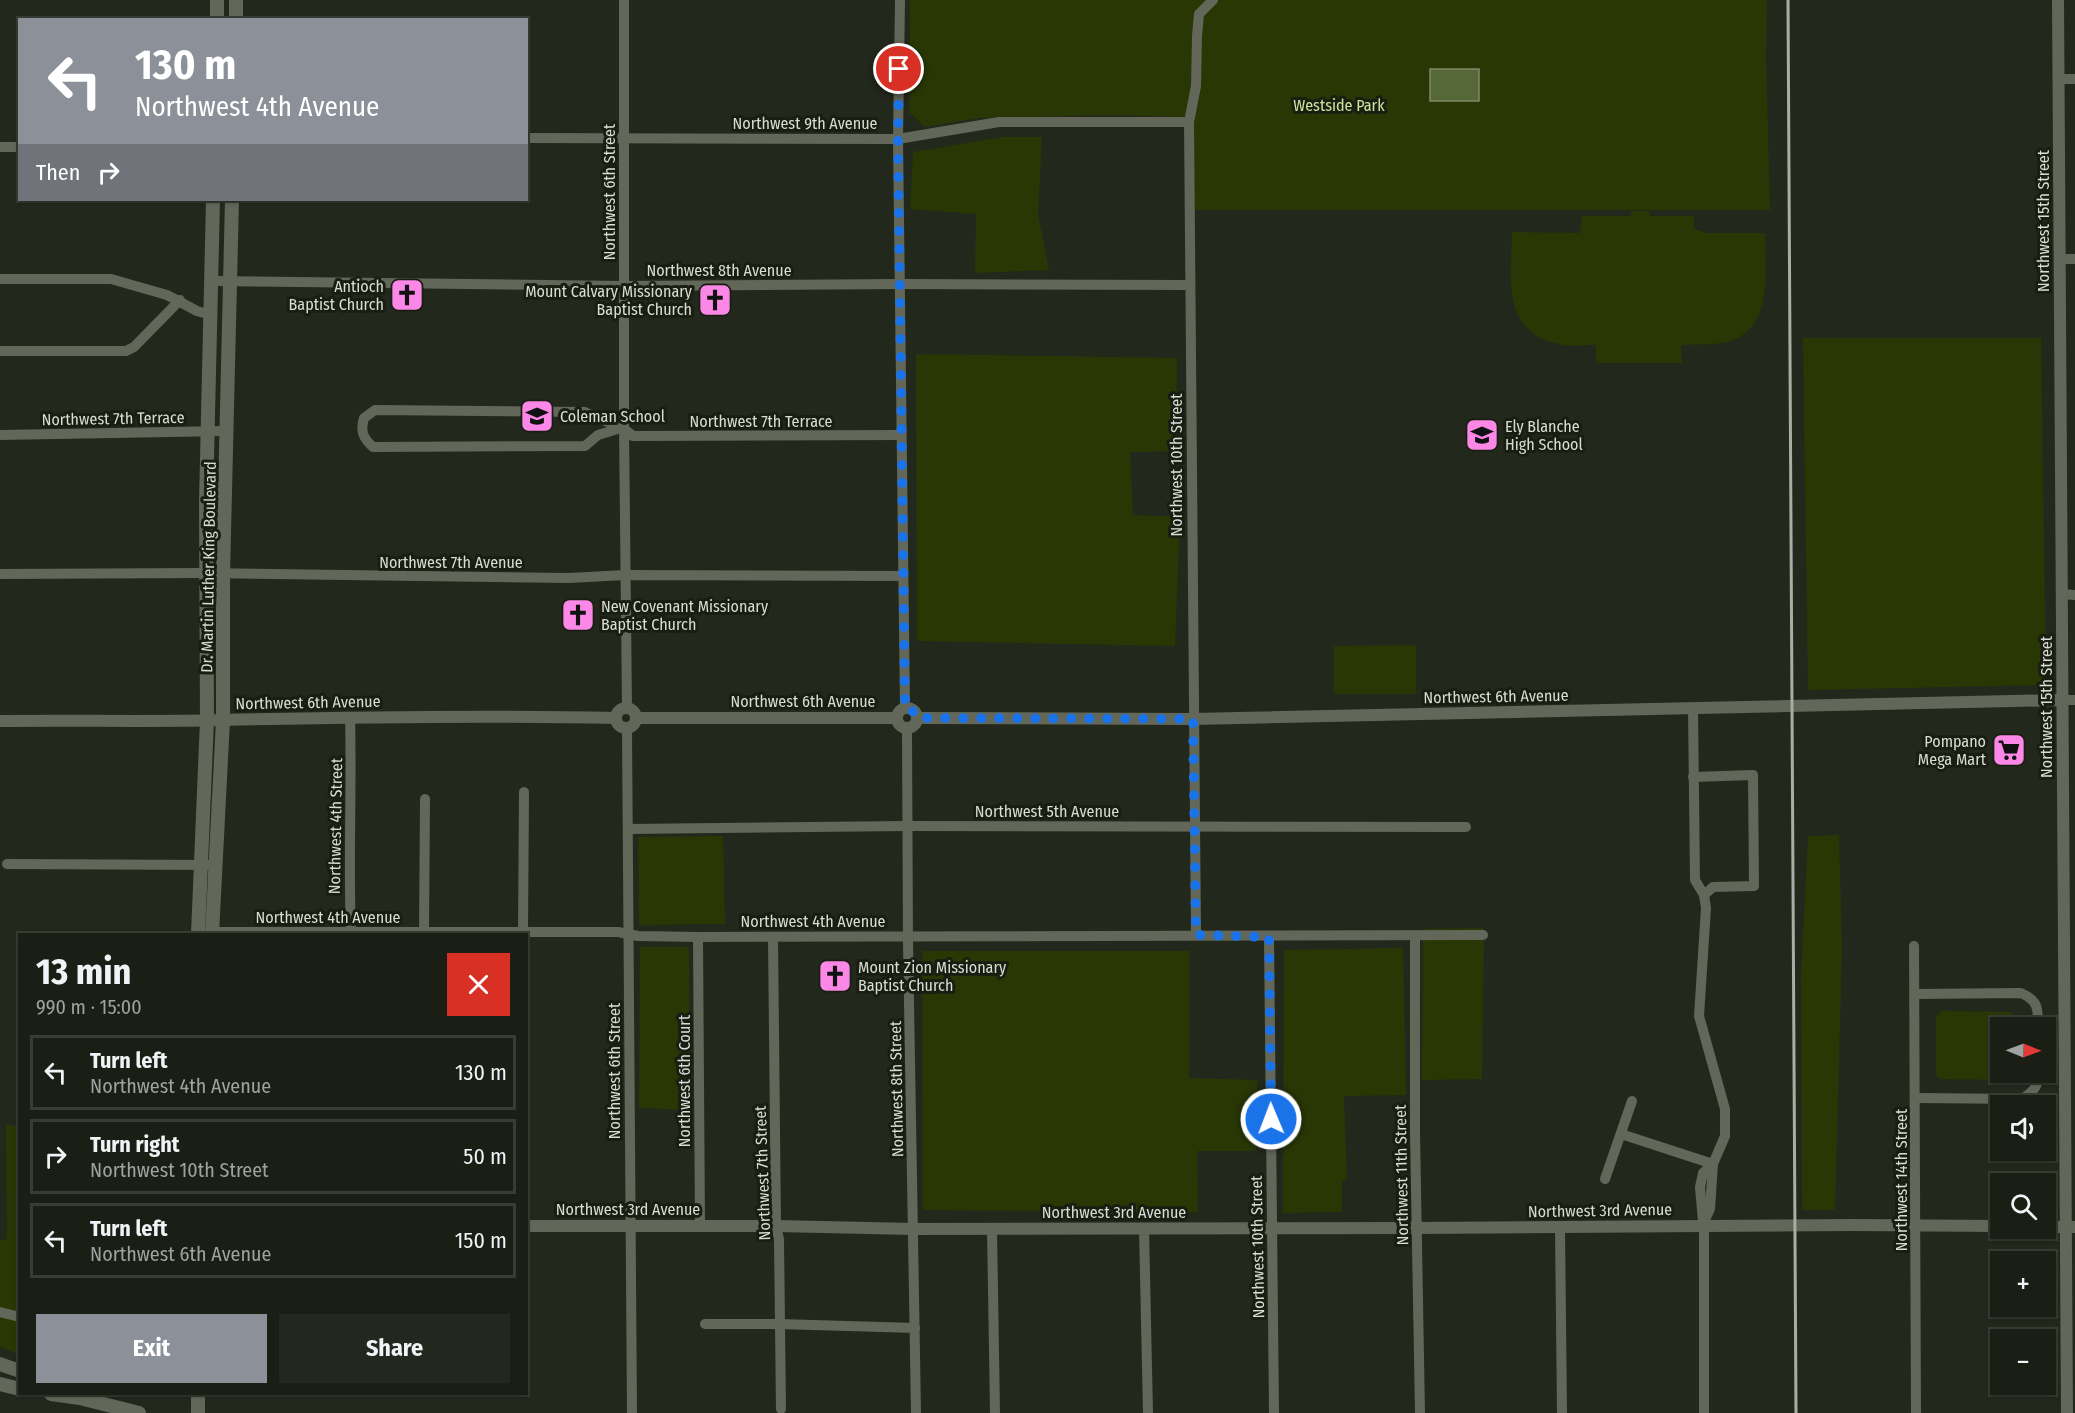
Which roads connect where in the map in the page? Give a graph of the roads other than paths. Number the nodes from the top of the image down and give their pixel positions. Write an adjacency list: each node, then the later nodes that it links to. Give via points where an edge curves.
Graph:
1 (217, 0): 7 (main road)
2 (236, 0): 8 (main road)
3 (624, 0): 13 (street, Northwest 6th Street)
4 (900, 0): 14 (street)
5 (1212, 0): 11 (street, Northwest 10th Street, via 1199,14 1196,86)
6 (2058, 0): 9 (street, Northwest 15th Street)
7 (217, 18)
8 (236, 18)
9 (2058, 79): 10 (street); 19 (street, Northwest 15th Street)
10 (2075, 79)
11 (1189, 122): 14 (street, Northwest 9th Avenue, via 999,122); 25 (street, Northwest 10th Street)
12 (528, 138): 13 (street, Northwest 9th Avenue)
13 (623, 138): 14 (street, Northwest 9th Avenue); 26 (street, Northwest 6th Street)
14 (898, 139): 24 (street)
15 (0, 147): 16 (street)
16 (18, 147)
17 (213, 201): 22 (main road, Dr. Martin Luther King Boulevard)
18 (232, 201): 23 (main road, Dr. Martin Luther King Boulevard)
19 (2060, 259): 20 (street); 40 (street, Northwest 15th Street)
20 (2075, 259)
21 (0, 279): 27 (street, via 111,279)
22 (212, 281): 23 (street, Northwest 8th Avenue); 28 (main road, Dr. Martin Luther King Boulevard)
23 (230, 283): 26 (street, Northwest 8th Avenue); 32 (main road, Dr. Martin Luther King Boulevard)
24 (900, 284): 25 (street, Northwest 8th Avenue); 26 (street, Northwest 8th Avenue); 34 (street)
25 (1190, 285): 49 (street, Northwest 10th Street)
26 (624, 286): 30 (street, Northwest 6th Street)
27 (180, 300): 28 (street); 29 (street, via 126,351)
28 (211, 315): 31 (main road, Dr. Martin Luther King Boulevard)
29 (0, 351)
30 (624, 428): 30 (street, Northwest 7th Terrace, via 598,435 585,446 373,447 361,429 364,418 375,410 585,412); 34 (street, Northwest 7th Terrace, via 633,436); 38 (street, Northwest 6th Street)
31 (208, 431): 32 (street, Northwest 7th Terrace); 33 (street, Northwest 7th Terrace); 35 (main road, Dr. Martin Luther King Boulevard)
32 (226, 431): 37 (main road, Dr. Martin Luther King Boulevard)
33 (0, 435)
34 (901, 435): 39 (street)
35 (206, 573): 36 (street, Northwest 7th Avenue); 37 (street, Northwest 7th Avenue); 50 (main road, Dr. Martin Luther King Boulevard)
36 (0, 574)
37 (223, 575): 38 (street, Northwest 7th Avenue); 51 (main road, Dr. Martin Luther King Boulevard)
38 (625, 575): 39 (street, Northwest 7th Avenue); 42 (street, Northwest 6th Street)
39 (902, 576): 44 (street)
40 (2069, 595): 41 (street, Northwest 15th Street)
41 (2069, 700): 43 (street, Northwest 6th Avenue); 87 (street, Northwest 15th Street)
42 (627, 708): 46 (street); 47 (street)
43 (1693, 708): 49 (street, Northwest 6th Avenue); 55 (street)
44 (901, 713): 47 (street, Northwest 6th Avenue); 48 (street, via 912,710); 53 (street, via 898,724)
45 (350, 717): 46 (street, Northwest 6th Avenue); 51 (street, Northwest 6th Avenue); 68 (street, Northwest 4th Street)
46 (616, 718): 54 (street)
47 (637, 718): 54 (street)
48 (917, 718): 49 (street, Northwest 6th Avenue); 53 (street)
49 (1193, 719): 59 (street, Northwest 10th Street)
50 (207, 720): 51 (street, Northwest 6th Avenue); 52 (street, Northwest 6th Avenue); 63 (main road, Dr. Martin Luther King Boulevard)
51 (223, 720): 63 (main road, Dr. Martin Luther King Boulevard)
52 (0, 721)
53 (907, 728): 58 (street, Northwest 8th Street)
54 (627, 729): 61 (street, Northwest 6th Street)
55 (1693, 777): 64 (street, via 1695,880); 64 (street, via 1753,775 1754,886 1713,887)
56 (524, 792): 65 (street)
57 (425, 799): 69 (street)
58 (908, 826): 59 (street, Northwest 5th Avenue); 61 (street, Northwest 5th Avenue); 72 (street, Northwest 8th Street)
59 (1196, 826): 60 (street, Northwest 5th Avenue); 73 (street, Northwest 10th Street)
60 (1466, 827)
61 (628, 829): 71 (street, Northwest 6th Street)
62 (7, 864): 63 (street)
63 (209, 865): 66 (main road, Dr. Martin Luther King Boulevard); 67 (main road, Dr. Martin Luther King Boulevard)
64 (1704, 895): 86 (street, via 1699,1016 1726,1124)
65 (523, 932): 70 (street, Northwest 4th Avenue); 71 (street, Northwest 4th Avenue)
66 (198, 933)
67 (212, 933)
68 (351, 933)
69 (424, 933): 70 (street, Northwest 4th Avenue)
70 (488, 933)
71 (629, 935): 76 (street, Northwest 4th Avenue); 92 (street, Northwest 6th Street)
72 (908, 935): 73 (street, Northwest 4th Avenue); 77 (street, Northwest 4th Avenue); 101 (street, Northwest 8th Street)
73 (1196, 935): 78 (street, Northwest 4th Avenue)
74 (1483, 935): 75 (street, Northwest 4th Avenue)
75 (1415, 936): 78 (street, Northwest 4th Avenue); 100 (street, Northwest 11th Street)
76 (698, 937): 77 (street, Northwest 4th Avenue); 93 (street, Northwest 6th Court)
77 (773, 937): 94 (street, Northwest 7th Street)
78 (1269, 937): 99 (street, Northwest 10th Street)
79 (1914, 946): 80 (street, Northwest 14th Street)
80 (1915, 994): 81 (street, via 2021,993 2032,998); 83 (street, Northwest 14th Street)
81 (2038, 1017)
82 (2038, 1083): 83 (street, via 2022,1099)
83 (1916, 1098): 90 (street, Northwest 14th Street)
84 (1632, 1101): 85 (street, Northwest 3rd Avenue)
85 (1621, 1134): 86 (street); 88 (street, Northwest 3rd Avenue)
86 (1713, 1164): 89 (street, via 1703,1173 1700,1187)
87 (2070, 1167): 97 (street, Northwest 15th Street)
88 (1605, 1179)
89 (1702, 1225): 90 (street, Northwest 3rd Avenue); 96 (street, Northwest 3rd Avenue); 124 (street)
90 (1916, 1225): 95 (street, Northwest 3rd Avenue); 125 (street, Northwest 14th Street)
91 (528, 1226): 92 (street, Northwest 3rd Avenue)
92 (630, 1226): 93 (street, Northwest 3rd Avenue); 117 (street, Northwest 6th Street)
93 (700, 1226): 94 (street, Northwest 3rd Avenue)
94 (776, 1226): 101 (street, Northwest 3rd Avenue); 106 (street, Northwest 7th Street)
95 (1990, 1226)
96 (1560, 1227): 100 (street, Northwest 3rd Avenue); 123 (street)
97 (2070, 1227): 126 (street, Northwest 15th Street)
98 (1144, 1228): 99 (street, Northwest 3rd Avenue); 102 (street, Northwest 3rd Avenue); 120 (street)
99 (1272, 1228): 100 (street, Northwest 3rd Avenue); 121 (street, Northwest 10th Street)
100 (1416, 1228): 122 (street, Northwest 11th Street)
101 (914, 1229): 102 (street, Northwest 3rd Avenue); 107 (street, Northwest 8th Street)
102 (992, 1229): 119 (street)
103 (0, 1312): 104 (street)
104 (18, 1316)
105 (705, 1324): 106 (street)
106 (779, 1324): 107 (street); 114 (street, Northwest 7th Street)
107 (915, 1328): 118 (street, Northwest 8th Street)
108 (0, 1364): 109 (main road)
109 (18, 1370)
110 (0, 1384): 111 (main road)
111 (18, 1388)
112 (198, 1395): 116 (main road)
113 (76, 1396): 115 (main road)
114 (781, 1409)
115 (139, 1413)
116 (198, 1413)
117 (632, 1413)
118 (916, 1413)
119 (996, 1413)
120 (1148, 1413)
121 (1274, 1413)
122 (1420, 1413)
123 (1562, 1413)
124 (1704, 1413)
125 (1916, 1413)
126 (2067, 1413)

